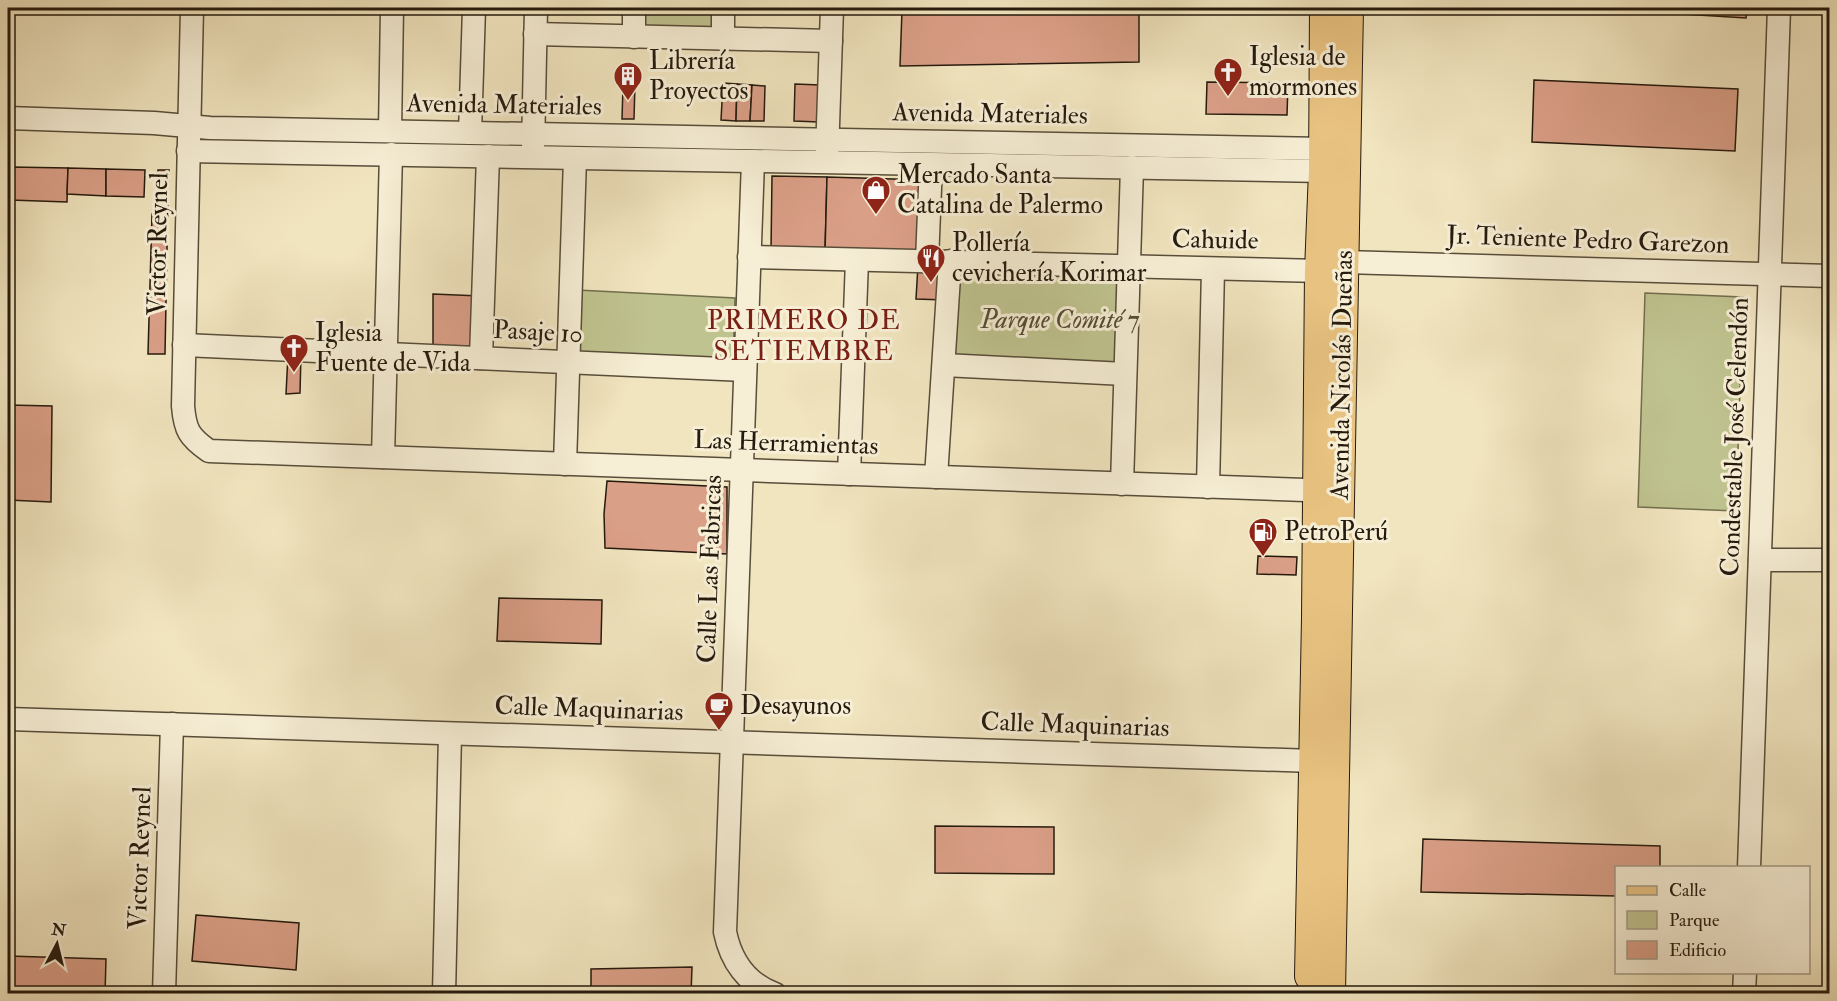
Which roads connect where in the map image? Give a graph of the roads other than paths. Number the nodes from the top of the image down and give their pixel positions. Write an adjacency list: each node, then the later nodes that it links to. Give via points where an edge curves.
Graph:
1 (192, 8): 16 (street, Victor Reynel)
2 (392, 8): 17 (street)
3 (474, 8): 18 (street)
4 (536, 8): 11 (street)
5 (634, 8): 12 (street)
6 (723, 8): 13 (street)
7 (831, 8): 14 (street)
8 (1325, 8): 27 (main road, Avenida Nicolás Dueñas)
9 (1348, 8): 35 (main road, Avenida Nicolás Dueñas)
10 (1779, 8): 37 (street, Condestable José Celendón)
11 (535, 34): 12 (street); 19 (street)
12 (634, 37): 13 (street)
13 (723, 39): 14 (street)
14 (831, 41): 21 (street)
15 (8, 118): 16 (street, Avenida Materiales)
16 (189, 126): 17 (street, Avenida Materiales); 20 (street, Victor Reynel)
17 (390, 131): 18 (street, Avenida Materiales)
18 (470, 133): 19 (street, Avenida Materiales)
19 (534, 134): 21 (street, Avenida Materiales); 24 (street)
20 (188, 151): 22 (street, Avenida Materiales); 39 (street, Victor Reynel)
21 (827, 151): 26 (street, Avenida Materiales); 27 (street, Avenida Materiales); 28 (street, Avenida Materiales)
22 (391, 154): 23 (street, Avenida Materiales); 40 (street)
23 (488, 156): 24 (street, Avenida Materiales); 41 (street)
24 (533, 157): 25 (street, Avenida Materiales)
25 (575, 158): 26 (street, Avenida Materiales); 42 (street)
26 (753, 160): 30 (street, Calle Las Fabricas)
27 (1324, 160): 29 (street, Avenida Materiales); 35 (main road, Avenida Nicolás Dueñas)
28 (931, 164): 29 (street, Avenida Materiales); 32 (street)
29 (1132, 167): 34 (street)
30 (749, 257): 31 (street, Cahuide); 44 (street, Calle Las Fabricas)
31 (856, 260): 32 (street, Cahuide); 50 (street)
32 (927, 261): 33 (street, Cahuide)
33 (950, 261): 34 (street, Cahuide); 43 (street)
34 (1130, 267): 36 (street, Cahuide); 45 (street)
35 (1332, 267): 36 (street, Cahuide); 37 (street, Jr. Teniente Pedro Garezon); 54 (main road, Avenida Nicolás Dueñas)
36 (1213, 268): 53 (street)
37 (1770, 274): 38 (street, Jr. Teniente Pedro Garezon); 55 (street, Condestable José Celendón)
38 (1830, 276)
39 (184, 345): 40 (street, Pasaje 10); 46 (street, Victor Reynel, via 184,425 194,441 209,450)
40 (387, 354): 41 (street, Pasaje 10); 47 (street)
41 (481, 358): 42 (street, Pasaje 10)
42 (568, 362): 44 (street, Pasaje 10); 48 (street)
43 (944, 365): 45 (street); 51 (street)
44 (745, 370): 49 (street, Calle Las Fabricas)
45 (1125, 374): 52 (street)
46 (230, 452): 47 (street, Las Herramientas)
47 (383, 457): 48 (street, Las Herramientas)
48 (565, 464): 49 (street, Las Herramientas)
49 (741, 470): 50 (street, Las Herramientas); 61 (street, Calle Las Fabricas)
50 (849, 474): 51 (street, Las Herramientas)
51 (936, 477): 52 (street, Las Herramientas)
52 (1122, 484): 53 (street, Las Herramientas)
53 (1208, 487): 54 (street, Las Herramientas)
54 (1329, 491): 57 (main road, Avenida Nicolás Dueñas)
55 (1760, 560): 56 (street); 63 (street, Condestable José Celendón)
56 (1830, 560)
57 (1327, 631): 62 (main road, Avenida Nicolás Dueñas); 69 (main road, Avenida Nicolás Dueñas)
58 (8, 718): 59 (street, Calle Maquinarias)
59 (172, 724): 60 (street, Calle Maquinarias); 65 (street, Victor Reynel)
60 (450, 734): 61 (street, Calle Maquinarias); 66 (street)
61 (732, 742): 62 (street, Calle Maquinarias); 67 (street, Calle Las Fabricas, via 725,932 728,947 742,971 753,982)
62 (1314, 761): 68 (main road, Avenida Nicolás Dueñas)
63 (1749, 866)
64 (1745, 974): 70 (street)
65 (164, 993)
66 (444, 993)
67 (776, 993)
68 (1309, 993)
69 (1330, 993)
70 (1744, 993)

